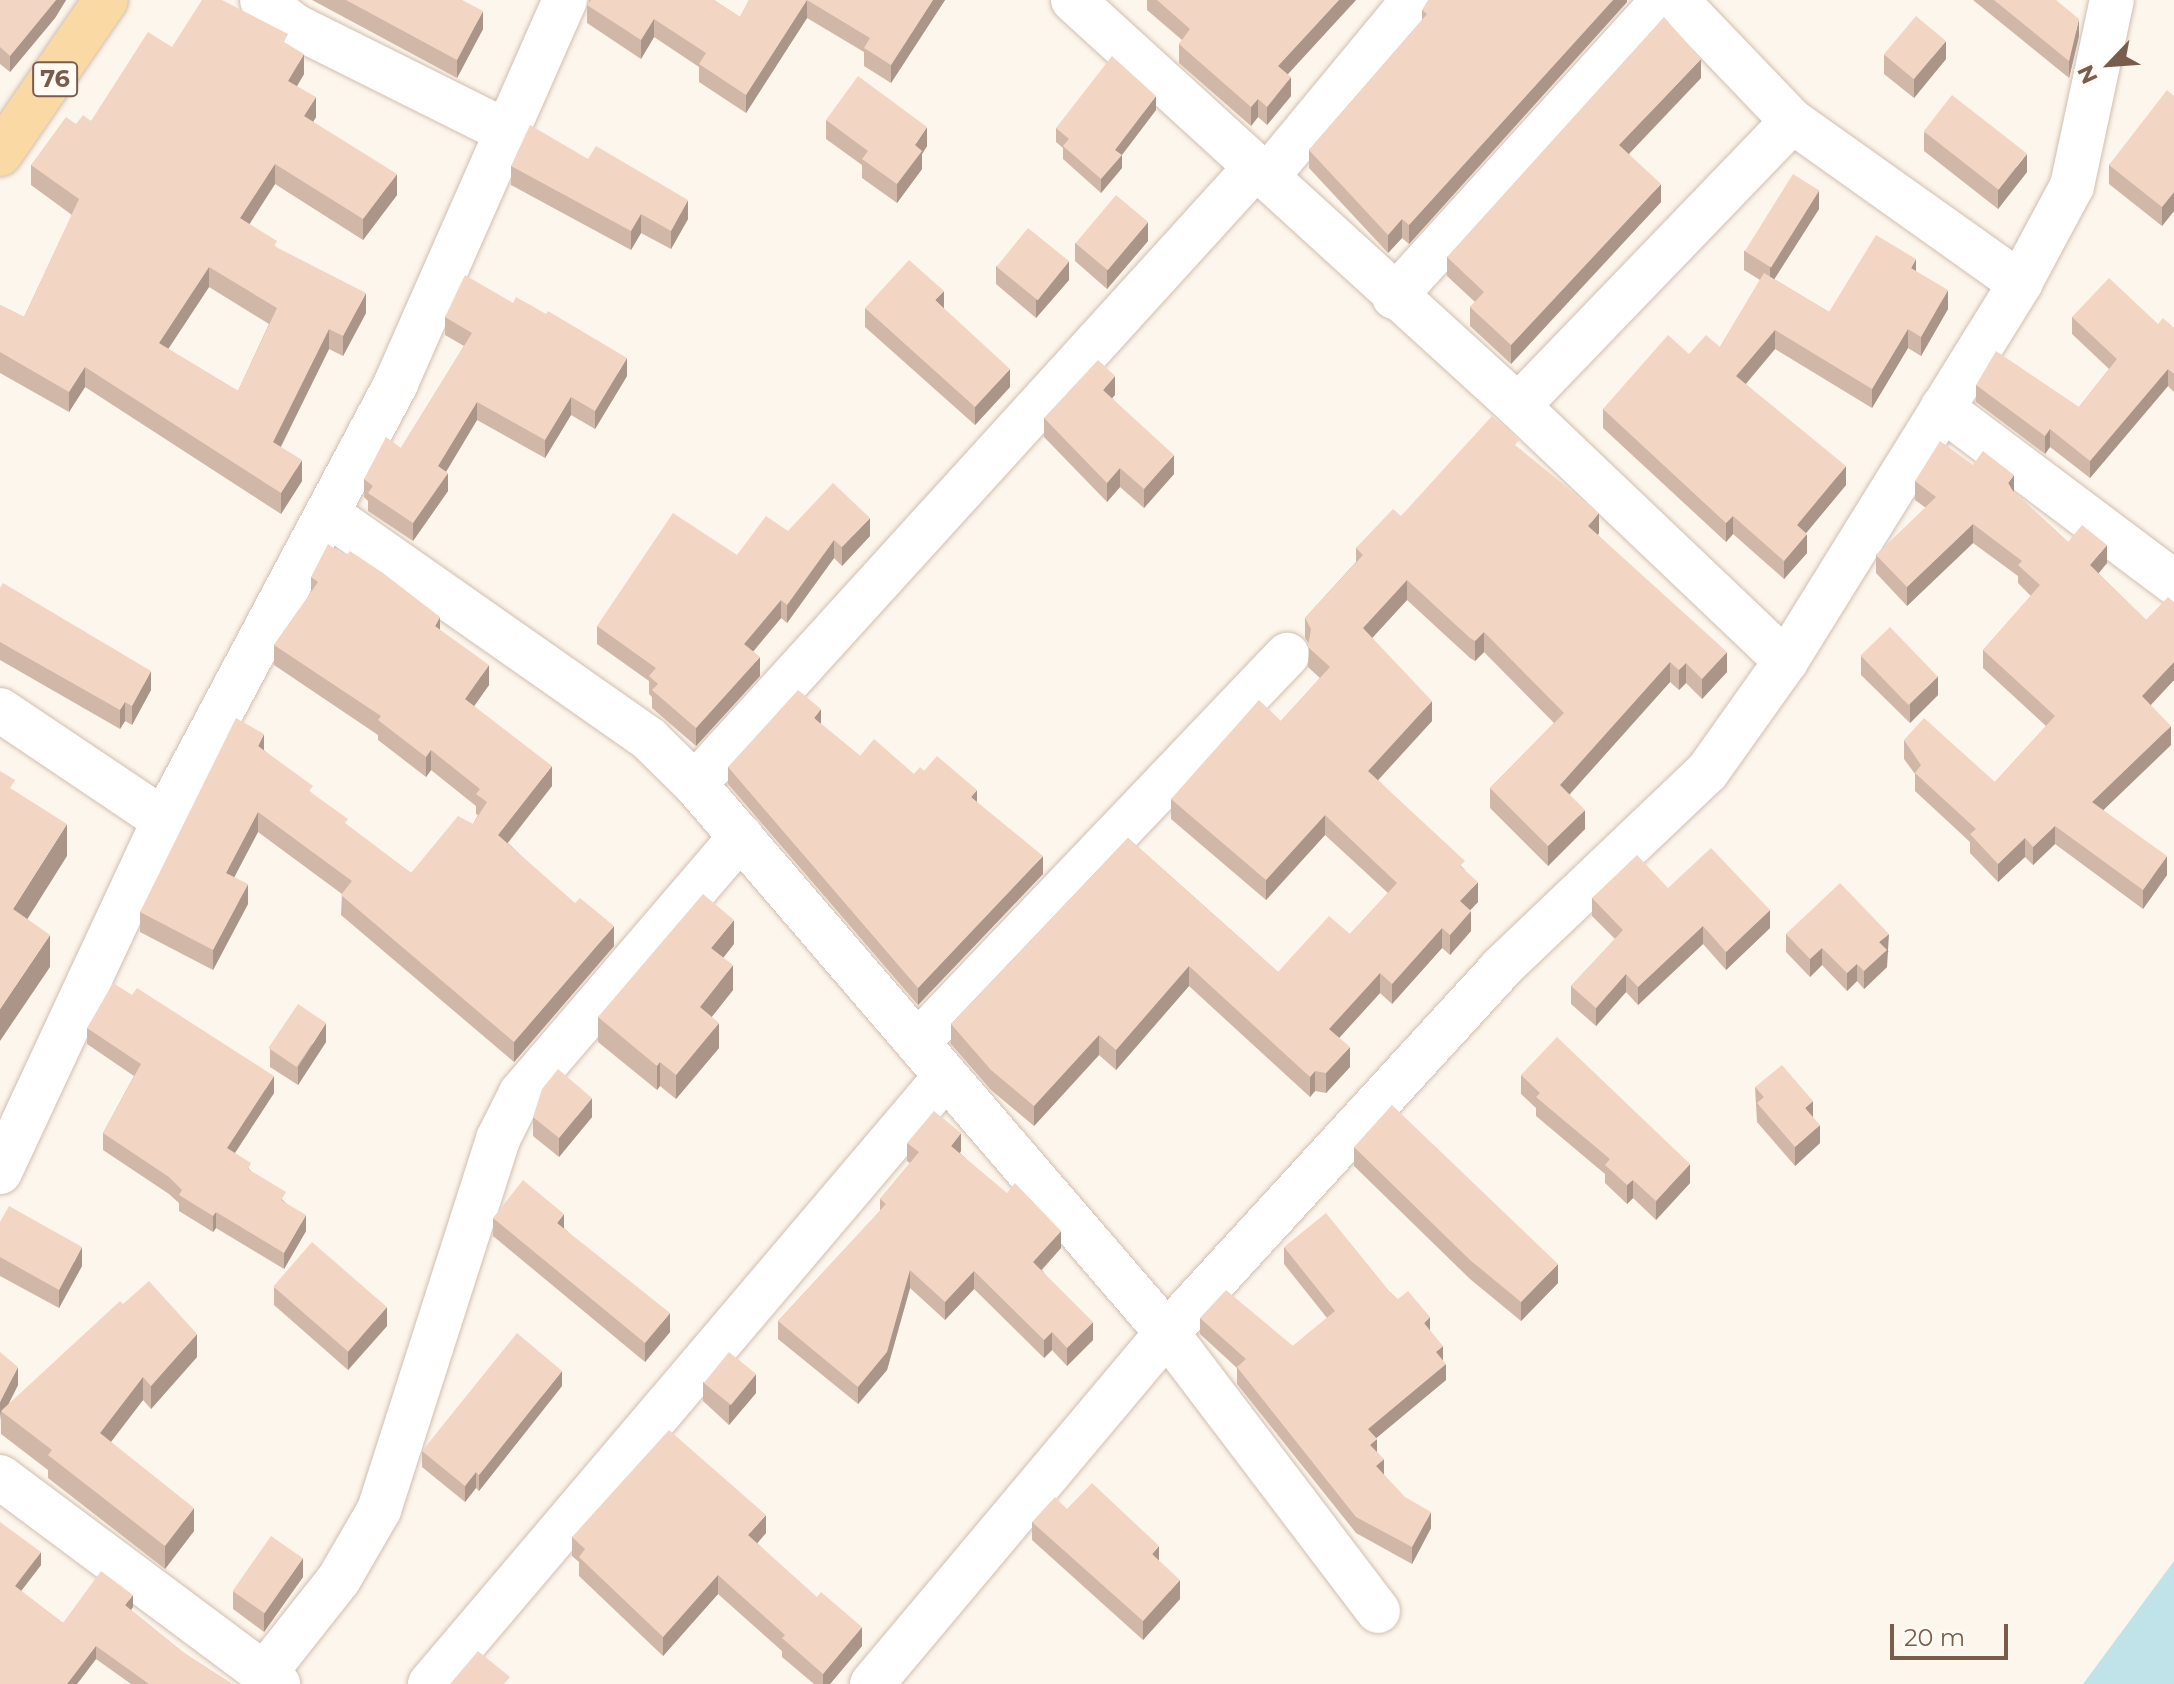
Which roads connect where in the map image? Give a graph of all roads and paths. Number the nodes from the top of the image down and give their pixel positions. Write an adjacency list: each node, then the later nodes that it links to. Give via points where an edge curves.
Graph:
1 (106, 0): 11 (main road, 76)
2 (262, 0): 10 (street, via 295,26)
3 (565, 0): 10 (street)
4 (1073, 0): 12 (street)
5 (1413, 0): 12 (street)
6 (1663, 0): 14 (street)
7 (1676, 0): 9 (street)
8 (2112, 0): 13 (street, via 2072,186)
9 (1792, 121): 13 (street); 15 (street)
10 (508, 132): 17 (street, via 396,383)
11 (0, 154)
12 (1261, 173): 14 (street); 22 (street)
13 (2020, 283): 16 (street)
14 (1394, 297): 15 (street)
15 (1518, 406): 20 (street)
16 (1942, 408): 18 (street); 20 (street)
17 (328, 514): 22 (street, via 649,739); 23 (street)
18 (2174, 582)
19 (1287, 655): 25 (street)
20 (1786, 661): 28 (street, via 1707,772 1501,968)
21 (0, 710): 23 (street)
22 (695, 784): 24 (street)
23 (164, 820): 27 (street)
24 (741, 836): 25 (street); 31 (street, via 521,1093 498,1139 379,1510)
25 (918, 1042): 26 (street)
26 (946, 1076): 28 (street); 32 (street)
27 (0, 1172)
28 (1167, 1333): 30 (street); 33 (street)
29 (0, 1477): 31 (street)
30 (1378, 1611)
31 (271, 1679)
32 (430, 1684)
33 (872, 1684)

